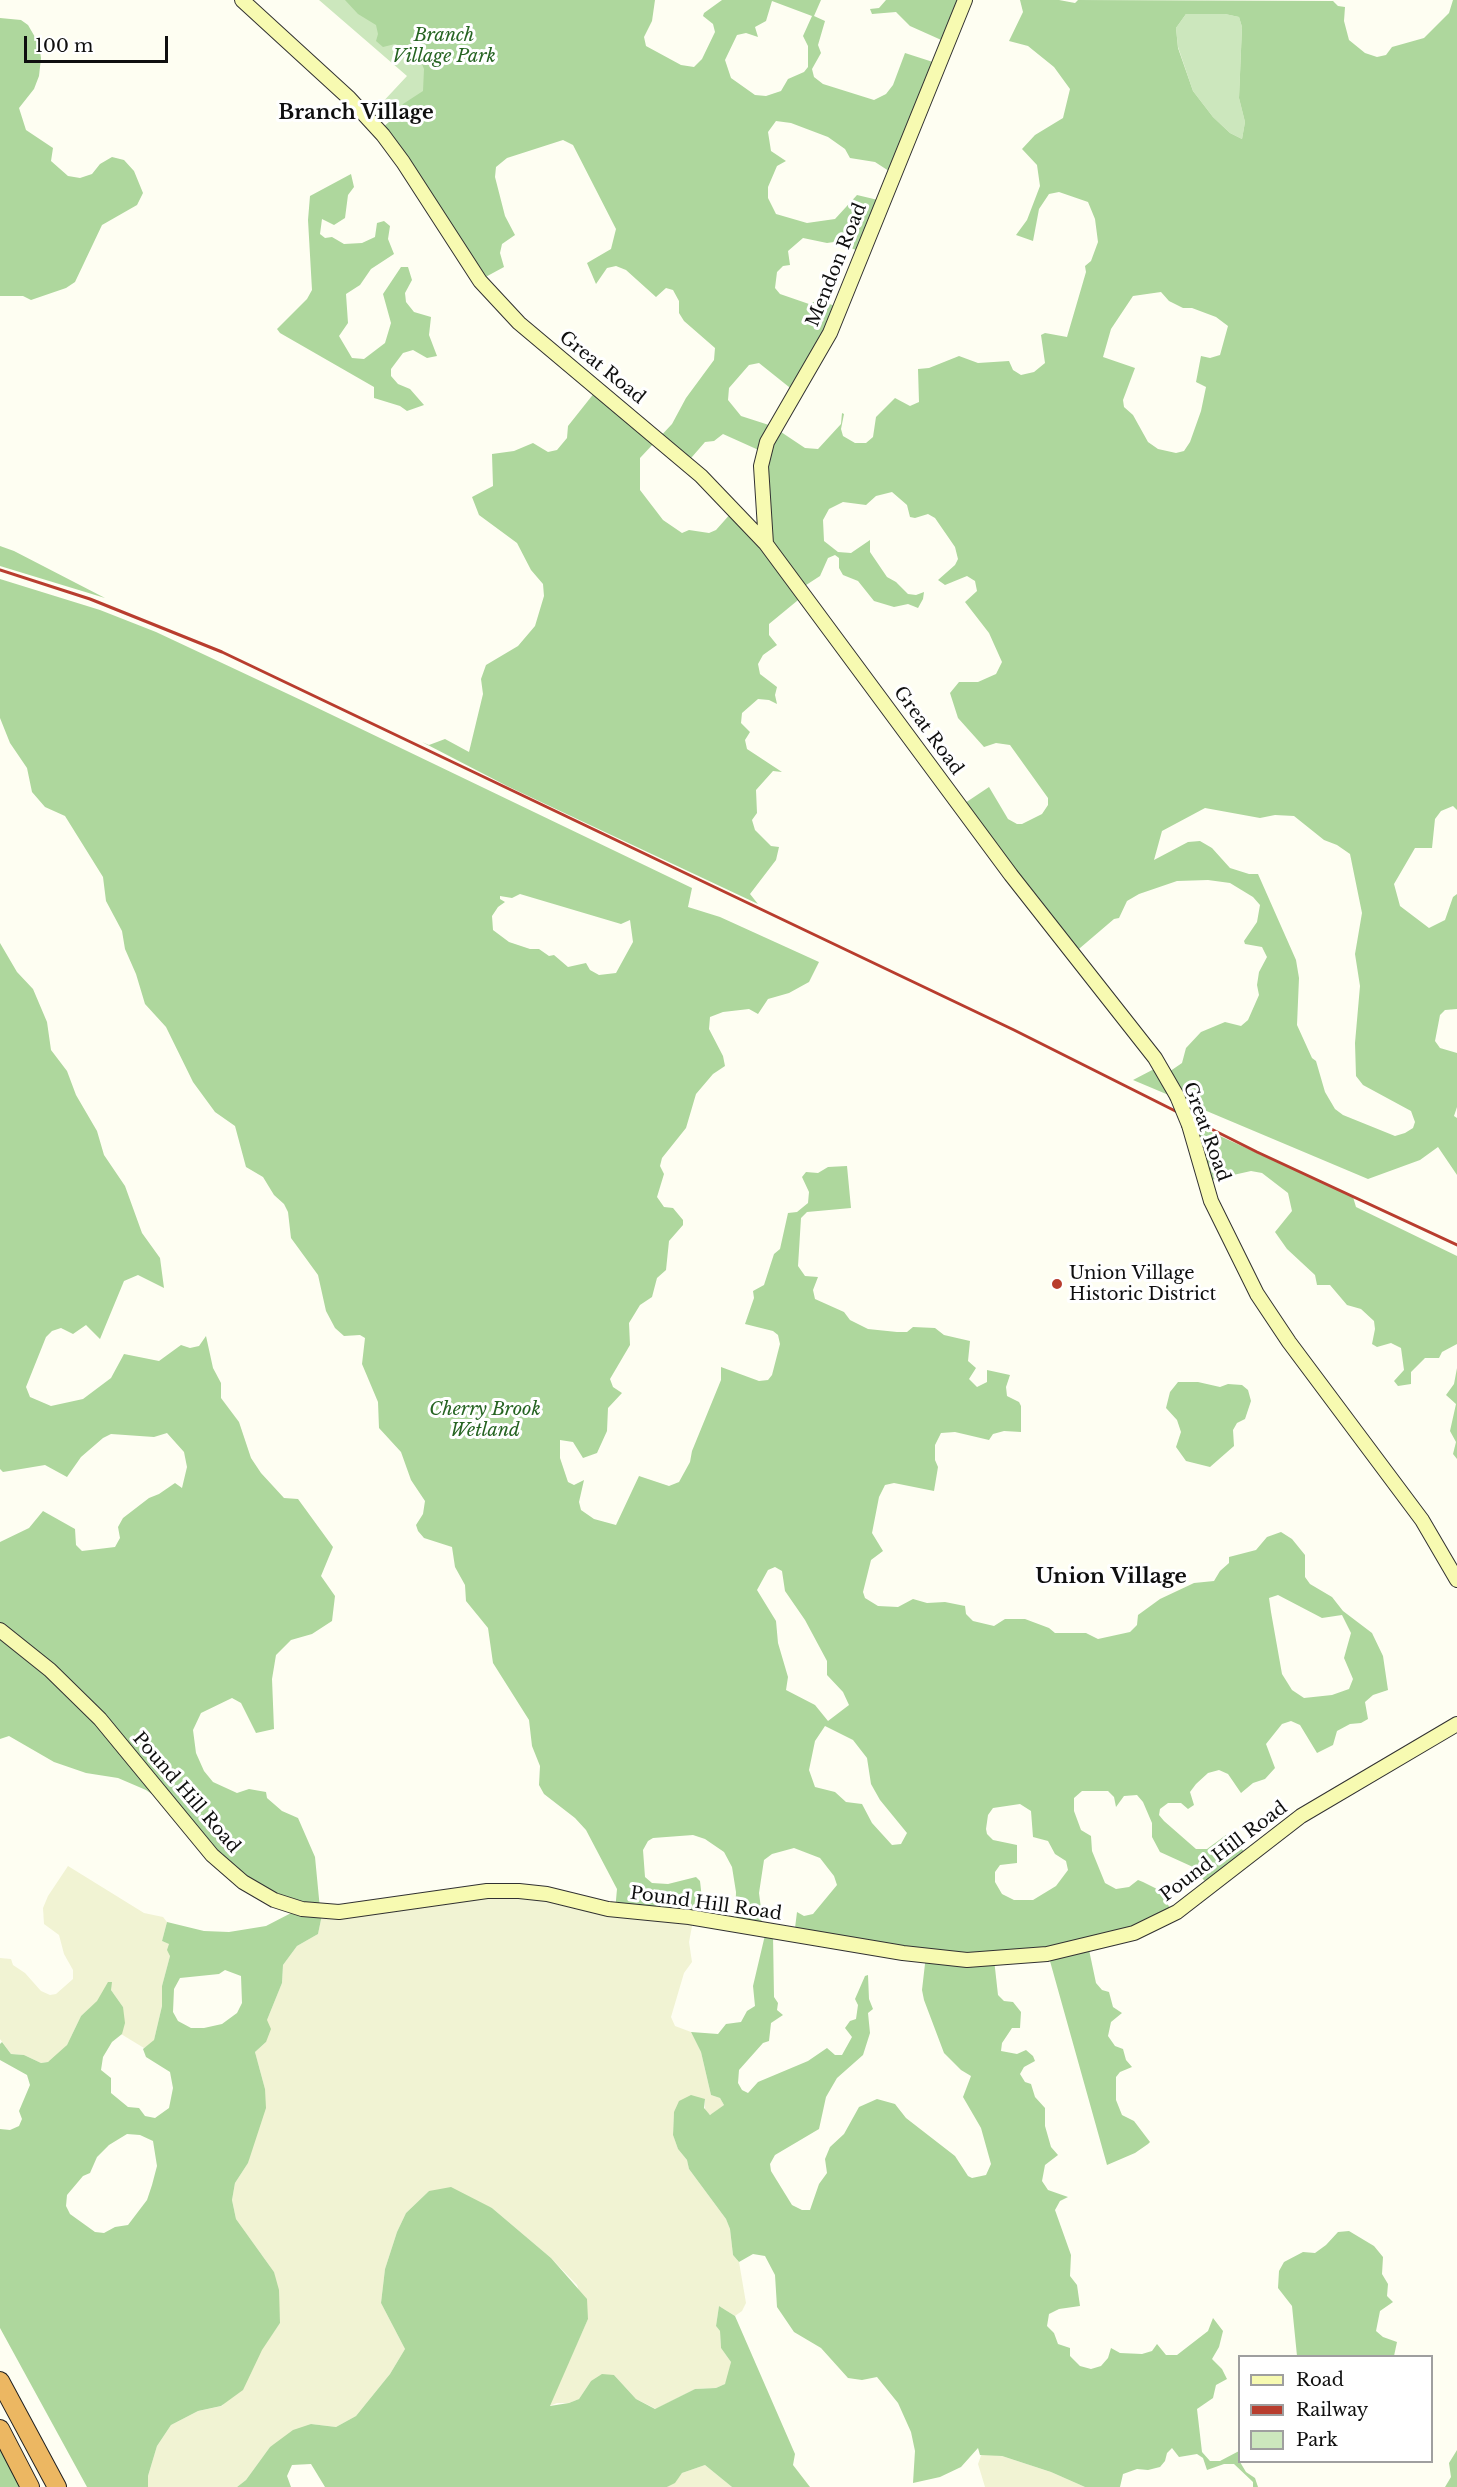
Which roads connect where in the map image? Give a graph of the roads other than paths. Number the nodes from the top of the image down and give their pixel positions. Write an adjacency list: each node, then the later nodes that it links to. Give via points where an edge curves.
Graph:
1 (242, 0): 3 (street, Great Road, via 349,98 383,135 480,281 519,323 701,476)
2 (965, 0): 3 (street, Mendon Road, via 830,333 767,442 761,465)
3 (766, 544): 4 (street, Great Road, bridge, via 1011,875 1155,1058 1189,1125 1211,1202 1257,1294 1422,1520)
4 (1457, 1580)
5 (0, 1630): 6 (street, Pound Hill Road, via 50,1670 100,1719 212,1855 243,1882 274,1900 302,1909 339,1912 487,1891 519,1891 608,1909 689,1917 967,1960 1047,1954 1134,1933 1177,1912 1300,1816)
6 (1457, 1724)
7 (0, 2381): 10 (highway)
8 (0, 2429): 9 (highway)
9 (30, 2487)
10 (57, 2487)

